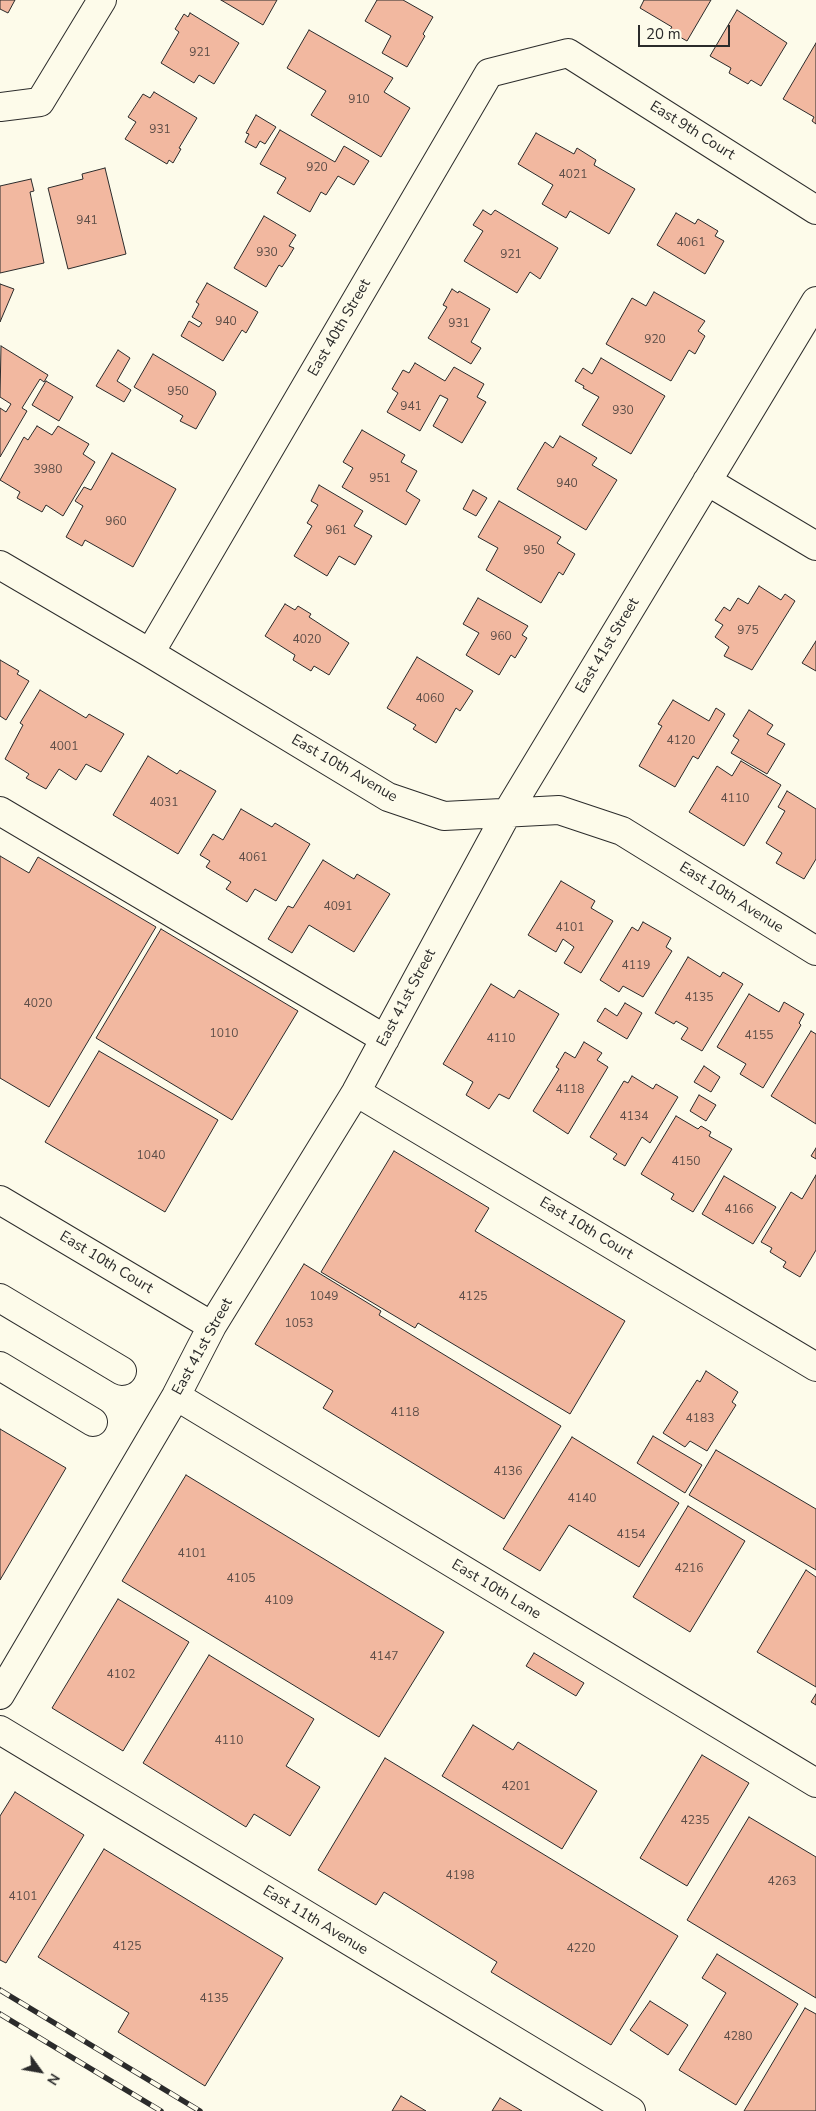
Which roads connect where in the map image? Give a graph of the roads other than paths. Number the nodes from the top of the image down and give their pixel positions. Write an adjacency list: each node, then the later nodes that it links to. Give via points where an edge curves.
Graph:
1 (102, 0): 3 (street, via 40,102)
2 (568, 53): 4 (street, East 9th Court); 9 (street, East 40th Street, via 489,73)
3 (0, 107)
4 (816, 210)
5 (816, 301): 6 (street, East 41st Street)
6 (707, 481): 7 (street); 11 (street, East 41st Street)
7 (816, 546)
8 (0, 565): 9 (street, East 10th Avenue)
9 (150, 653): 11 (street, East 10th Avenue, via 388,797 444,816)
10 (0, 810): 13 (street)
11 (507, 813): 12 (street, East 10th Avenue, via 559,810 622,831); 13 (street, East 41st Street)
12 (816, 951)
13 (385, 1039): 14 (street, East 41st Street)
14 (356, 1092): 17 (street, East 41st Street); 19 (street, East 10th Court)
15 (0, 1200): 17 (street, East 10th Court)
16 (0, 1298): 20 (street)
17 (212, 1326): 21 (street, East 41st Street)
18 (0, 1366): 22 (street)
19 (816, 1367)
20 (122, 1371)
21 (176, 1396): 23 (street, East 41st Street); 25 (street, East 10th Lane)
22 (93, 1422)
23 (0, 1695)
24 (0, 1730): 26 (street, East 11th Avenue)
25 (816, 1783)
26 (631, 2111)

